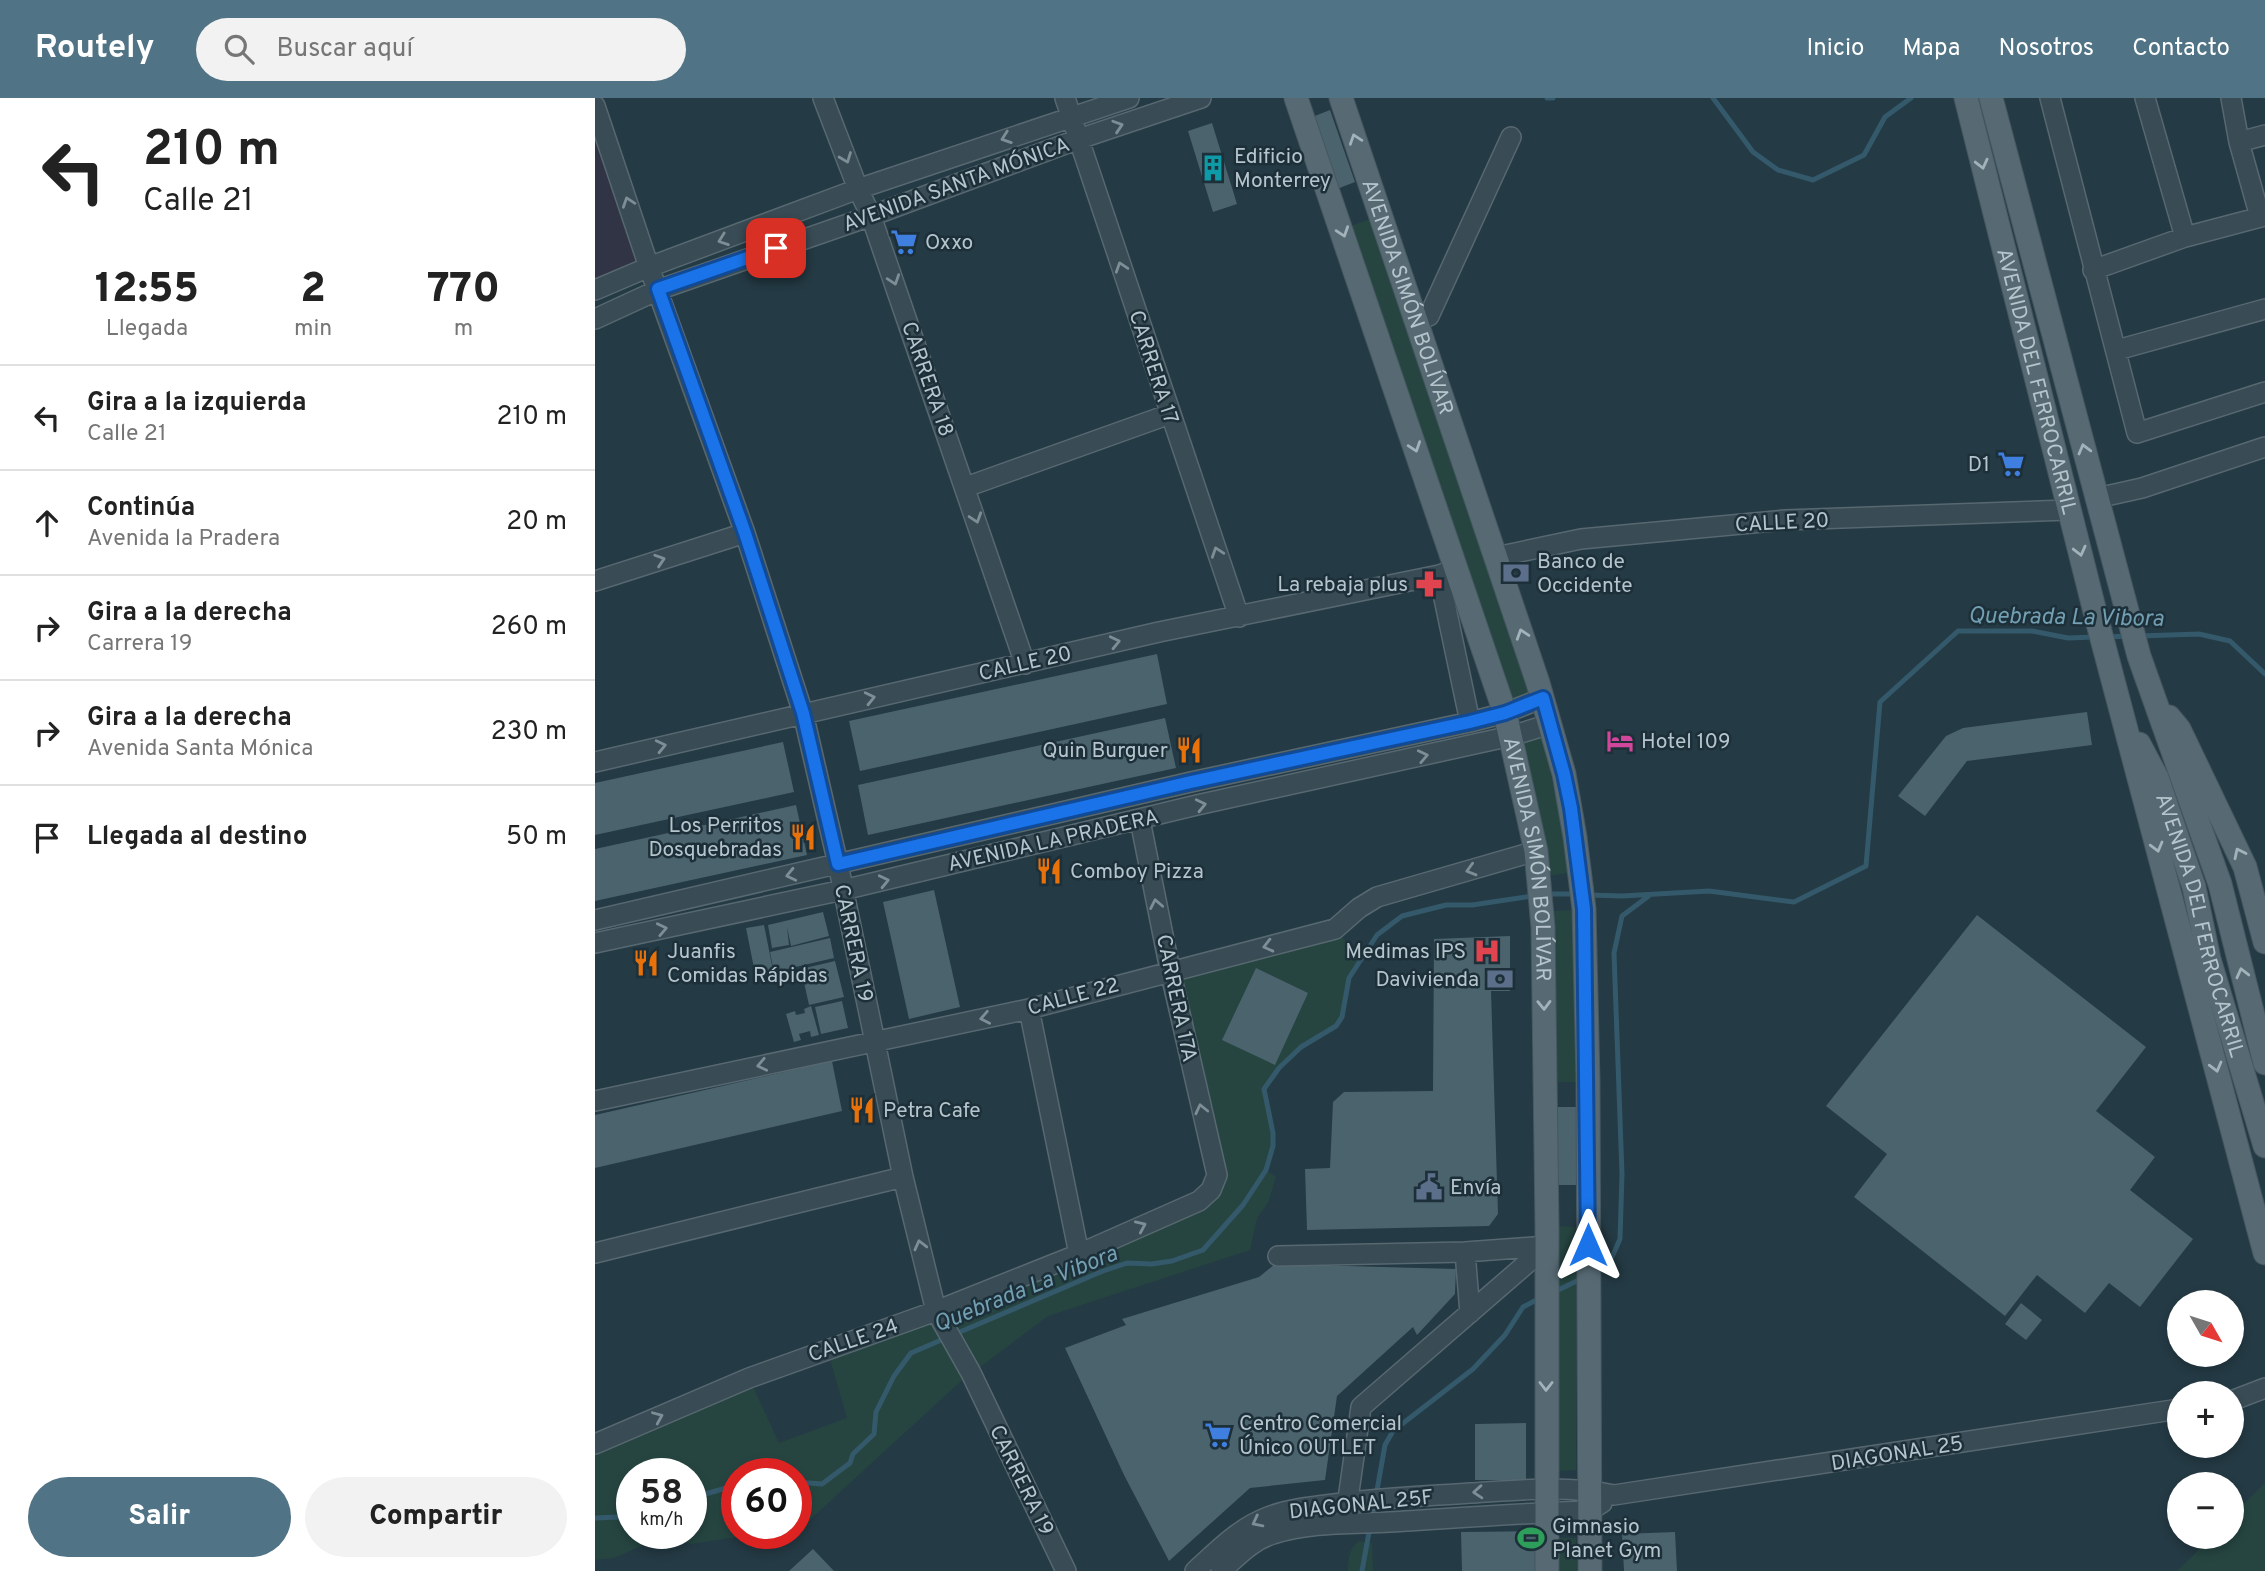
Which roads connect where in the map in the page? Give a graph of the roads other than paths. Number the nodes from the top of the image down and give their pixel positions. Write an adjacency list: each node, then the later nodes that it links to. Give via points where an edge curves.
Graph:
1 (823, 98): 17 (street, CARRERA 18, one-way to 17)
2 (1129, 98): 12 (street, AVENIDA SANTA MÓNICA)
3 (1201, 98): 15 (street, AVENIDA SANTA MÓNICA, one-way to 3)
4 (1296, 98): 37 (main road, AVENIDA SIMÓN BOLÍVAR, one-way to 37)
5 (1341, 98): 27 (main road, AVENIDA SIMÓN BOLÍVAR, one-way to 5)
6 (1966, 98): 34 (main road, AVENIDA DEL FERROCARRIL, one-way to 34)
7 (2050, 98): 22 (street)
8 (2145, 98): 20 (street)
9 (2231, 98): 16 (street)
10 (1996, 99): 33 (main road, AVENIDA DEL FERROCARRIL, one-way to 10)
11 (595, 106): 21 (street, CARRERA 19, one-way to 11)
12 (1068, 107): 15 (street, CARRERA 17); 17 (street, AVENIDA SANTA MÓNICA, one-way to 17)
13 (2265, 135): 16 (street)
14 (1511, 137): 27 (street, via 1429,316)
15 (1079, 139): 18 (street, AVENIDA SANTA MÓNICA); 30 (street, CARRERA 17, one-way to 15)
16 (2239, 142): 19 (street)
17 (858, 189): 18 (street, CARRERA 18); 21 (street, AVENIDA SANTA MÓNICA, one-way to 21)
18 (871, 216): 23 (street, AVENIDA SANTA MÓNICA); 32 (street, CARRERA 18, one-way to 32)
19 (2263, 216): 20 (street)
20 (2185, 237): 22 (street)
21 (649, 267): 23 (street, CARRERA 19); 24 (street, AVENIDA SANTA MÓNICA)
22 (2093, 270): 28 (street)
23 (658, 289): 26 (street, AVENIDA SANTA MÓNICA); 35 (street, CARRERA 19)
24 (595, 290)
25 (2265, 309): 28 (street)
26 (595, 319)
27 (1416, 319): 36 (main road, AVENIDA SIMÓN BOLÍVAR)
28 (2117, 350): 29 (street, via 2137,433)
29 (2265, 392)
30 (1170, 415): 32 (street); 39 (street, CARRERA 17, one-way to 30)
31 (2265, 447): 33 (street, via 2142,488)
32 (966, 487): 40 (street, CARRERA 18, one-way to 40)
33 (2097, 498): 42 (main road, AVENIDA DEL FERROCARRIL)
34 (2069, 510): 36 (street, CALLE 20, via 1785,520 1581,539); 43 (main road, AVENIDA DEL FERROCARRIL, one-way to 43)
35 (745, 533): 38 (street, one-way to 35); 44 (street, CARRERA 19)
36 (1496, 556): 41 (main road, AVENIDA SIMÓN BOLÍVAR, one-way to 36)
37 (1447, 572): 39 (street, CALLE 20); 45 (main road, AVENIDA SIMÓN BOLÍVAR); 46 (street)
38 (595, 581)
39 (1239, 617): 40 (street, CALLE 20, one-way to 39)
40 (1025, 664): 44 (street, CALLE 20, one-way to 40)
41 (1543, 698): 45 (street, AVENIDA LA PRADERA); 47 (main road, AVENIDA SIMÓN BOLÍVAR)
42 (2153, 698): 54 (main road, one-way to 42, via 2179,729); 61 (main road, AVENIDA DEL FERROCARRIL, one-way to 42, via 2220,884)
43 (2121, 710): 63 (main road, AVENIDA DEL FERROCARRIL, via 2157,778 2194,887 2209,959); 68 (main road, one-way to 68)
44 (803, 713): 49 (street, CALLE 20, one-way to 44); 52 (street, CARRERA 19)
45 (1505, 713): 46 (street, AVENIDA LA PRADERA); 48 (main road, AVENIDA SIMÓN BOLÍVAR)
46 (1470, 722): 52 (street, AVENIDA LA PRADERA)
47 (1550, 724): 48 (street, AVENIDA LA PRADERA); 80 (main road, AVENIDA SIMÓN BOLÍVAR, via 1564,774 1584,909)
48 (1511, 736): 50 (street, AVENIDA LA PRADERA, one-way to 48); 51 (main road, AVENIDA SIMÓN BOLÍVAR)
49 (595, 762)
50 (1140, 820): 53 (street, AVENIDA LA PRADERA, one-way to 50); 58 (street, CARRERA 17A, one-way to 50)
51 (1536, 851): 58 (street, CALLE 22, one-way to 58, via 1377,897 1335,929); 71 (main road, AVENIDA SIMÓN BOLÍVAR, one-way to 71, via 1542,912)
52 (838, 864): 53 (street, CARRERA 19); 55 (street, AVENIDA LA PRADERA, one-way to 55)
53 (843, 890): 57 (street, AVENIDA LA PRADERA, one-way to 53); 60 (street, CARRERA 19)
54 (2260, 897): 56 (main road)
55 (595, 920)
56 (2265, 942)
57 (595, 943)
58 (1170, 971): 59 (street, CALLE 22); 64 (street, CARRERA 17A, one-way to 58)
59 (1029, 1009): 60 (street, CALLE 22, one-way to 60); 69 (street)
60 (874, 1040): 62 (street, CALLE 22, one-way to 62); 65 (street, CARRERA 19)
61 (2265, 1063)
62 (595, 1101)
63 (2265, 1146)
64 (1217, 1175): 69 (street, CALLE 24, one-way to 64, via 1199,1201)
65 (903, 1177): 67 (street); 73 (street, CARRERA 19, one-way to 65)
66 (1465, 1252): 70 (street); 71 (street); 72 (street)
67 (595, 1253)
68 (2265, 1253)
69 (1079, 1254): 73 (street, CALLE 24)
70 (1278, 1256)
71 (1546, 1258): 72 (street); 81 (main road, AVENIDA SIMÓN BOLÍVAR, one-way to 81)
72 (1470, 1313): 82 (street, via 1361,1407)
73 (941, 1320): 79 (street, CALLE 24, one-way to 73, via 749,1378); 84 (street, CARRERA 19)
74 (2265, 1388): 75 (street)
75 (2244, 1397)
76 (2244, 1402): 77 (street)
77 (2265, 1405)
78 (2167, 1411): 80 (street, DIAGONAL 25)
79 (595, 1444)
80 (1589, 1500): 81 (street); 88 (main road, AVENIDA SIMÓN BOLÍVAR)
81 (1547, 1501): 82 (street, DIAGONAL 25F, one-way to 82, via 1391,1498); 83 (street, DIAGONAL 25F); 87 (main road, AVENIDA SIMÓN BOLÍVAR)
82 (1354, 1502): 83 (street); 85 (street, DIAGONAL 25F, one-way to 85, via 1269,1516 1234,1535)
83 (1353, 1524): 86 (street, DIAGONAL 25F, via 1271,1534 1244,1549)
84 (1066, 1571)
85 (1195, 1571)
86 (1221, 1571)
87 (1547, 1571)
88 (1590, 1571)

